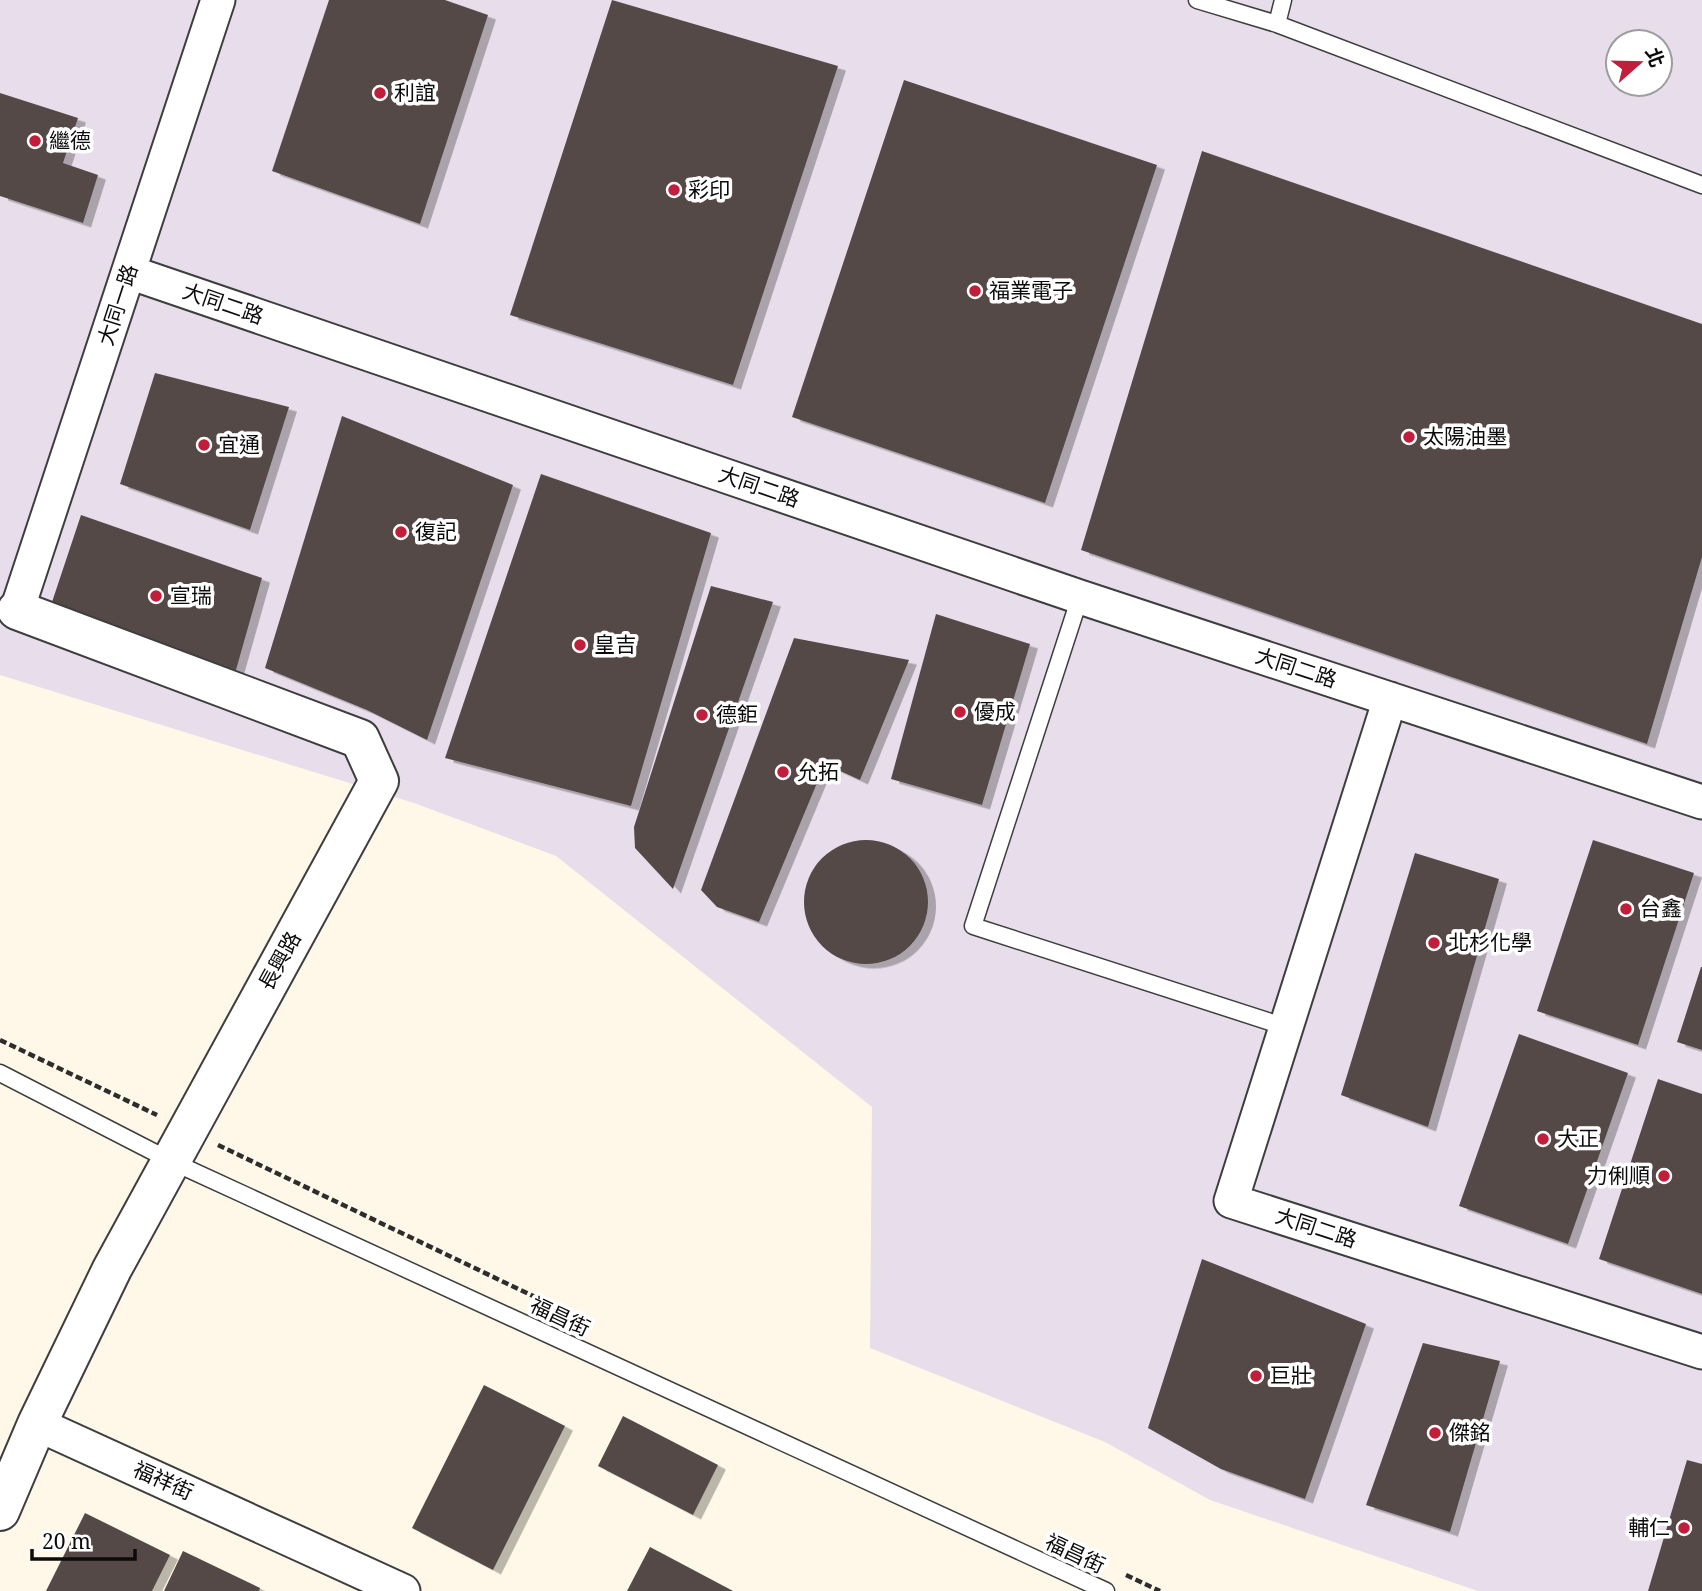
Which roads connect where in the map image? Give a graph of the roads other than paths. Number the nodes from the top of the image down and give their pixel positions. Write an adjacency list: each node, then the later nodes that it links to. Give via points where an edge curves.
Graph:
1 (218, 0): 6 (street, 大同一路)
2 (1197, 0): 4 (lane)
3 (1283, 0): 4 (lane)
4 (1277, 24): 5 (lane)
5 (1702, 185)
6 (129, 272): 7 (street, 大同二路); 8 (street, 大同一路)
7 (1080, 597): 9 (street, 大同二路); 11 (lane, via 973,926)
8 (17, 610): 13 (street, 長興路, via 360,739 379,781)
9 (1390, 699): 10 (street, 大同二路); 11 (street, 大同二路)
10 (1702, 802)
11 (1286, 1027): 14 (street, 大同二路, via 1231,1201)
12 (0, 1073): 13 (lane, 福昌街)
13 (180, 1146): 15 (street, 長興路, via 112,1269); 18 (lane, 福昌街)
14 (1702, 1352)
15 (37, 1424): 16 (street, 長興路); 17 (street, 福祥街)
16 (0, 1511)
17 (403, 1591)
18 (1106, 1591)

